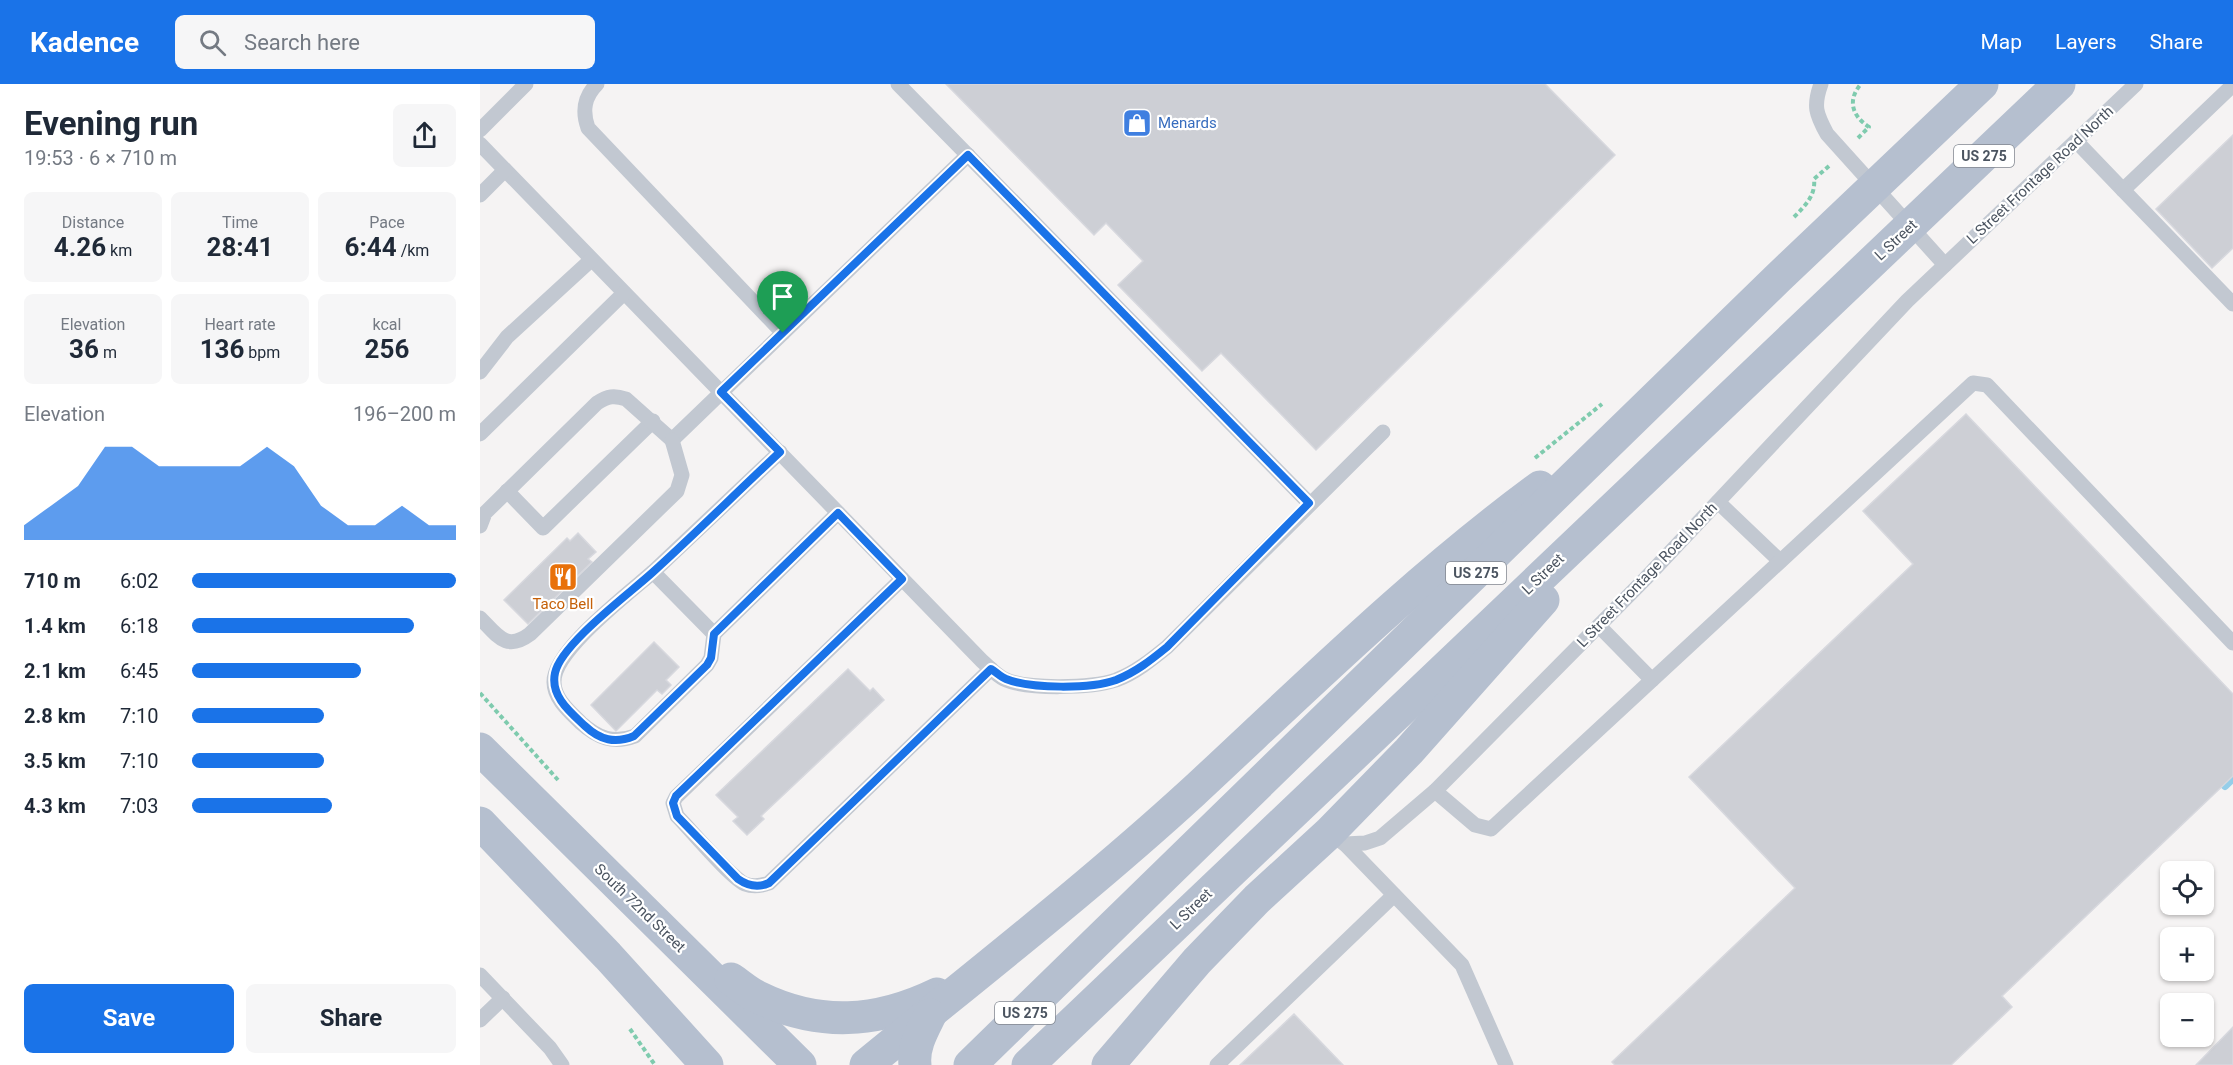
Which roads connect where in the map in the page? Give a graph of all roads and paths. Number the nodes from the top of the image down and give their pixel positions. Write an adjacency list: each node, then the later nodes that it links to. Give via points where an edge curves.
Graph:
1 (526, 84): 10 (lane)
2 (597, 84): 24 (lane, via 586,100 583,115 588,128)
3 (898, 84): 14 (lane)
4 (1821, 84): 13 (lane, via 1816,100 1817,117 1827,134)
5 (1861, 84): 13 (path, via 1852,108 1858,120 1869,127)
6 (1982, 84): 16 (main road, US 275)
7 (2059, 84): 19 (main road, L Street / US 275)
8 (2136, 84): 11 (lane, L Street Frontage Road North)
9 (2233, 85): 17 (lane)
10 (480, 130)
11 (2076, 141): 17 (lane); 21 (lane, L Street Frontage Road North)
12 (480, 144): 15 (lane)
13 (1845, 151): 16 (lane)
14 (968, 155): 24 (lane); 36 (lane)
15 (506, 170): 18 (lane); 20 (lane)
16 (1874, 187): 19 (lane); 27 (main road, US 275)
17 (2123, 190): 23 (lane)
18 (480, 195)
19 (1909, 227): 21 (lane); 33 (main road, L Street / US 275)
20 (591, 260): 22 (lane); 25 (lane, via 507,337)
21 (1945, 265): 35 (lane, L Street Frontage Road North)
22 (624, 293): 26 (lane); 30 (lane)
23 (2233, 304)
24 (783, 333): 26 (lane)
25 (480, 372)
26 (721, 392): 31 (lane); 32 (lane)
27 (1639, 414): 56 (main road, via 1486,527 1286,703 1117,860); 66 (main road, US 275)
28 (653, 421): 31 (lane); 34 (lane, via 626,399 607,397); 34 (lane, via 543,528)
29 (1383, 432): 36 (lane)
30 (480, 434)
31 (672, 440): 42 (lane, via 682,475 677,491 530,634 517,643 508,642)
32 (780, 452): 37 (lane); 40 (lane)
33 (1659, 464): 51 (main road); 67 (main road, L Street / US 275)
34 (507, 491): 38 (lane, via 485,513)
35 (1718, 502): 39 (lane); 43 (lane, L Street Frontage Road North)
36 (1309, 503): 46 (lane, via 1142,668 1114,680 1084,685 1033,686 1004,679)
37 (838, 513): 41 (lane); 44 (lane)
38 (480, 526)
39 (1780, 561): 45 (lane, via 1973,383 1987,385); 47 (lane)
40 (653, 572): 44 (lane); 44 (lane, via 589,629 557,665 555,689 572,715 605,739 634,736 707,665)
41 (902, 579): 46 (lane); 46 (lane, via 676,796 673,803 677,816 738,879 752,886 769,883)
42 (480, 618)
43 (1599, 626): 47 (lane); 49 (lane, L Street Frontage Road North)
44 (714, 634)
45 (2233, 643)
46 (991, 669)
47 (1652, 680): 49 (lane, via 1491,829 1475,825)
48 (480, 749): 53 (main road, South 72nd Street)
49 (1435, 791): 51 (lane, L Street Frontage Road North, via 1380,838 1365,843)
50 (480, 823): 54 (main road)
51 (1337, 838): 52 (lane); 68 (main road, via 1257,899)
52 (1394, 895): 69 (lane); 70 (lane, via 1462,965)
53 (648, 915): 56 (main road, via 757,997 792,1010 829,1017 868,1017 911,1006); 63 (main road, South 72nd Street)
54 (608, 956): 61 (main road); 62 (main road)
55 (480, 975): 57 (lane)
56 (976, 975): 58 (main road)
57 (503, 998): 59 (lane); 60 (lane)
58 (932, 1011): 64 (main road); 65 (main road, via 917,1044)
59 (480, 1020)
60 (562, 1065)
61 (681, 1065)
62 (707, 1065)
63 (800, 1065)
64 (866, 1065)
65 (915, 1065)
66 (970, 1065)
67 (1028, 1065)
68 (1108, 1065)
69 (1216, 1065)
70 (1506, 1065)

